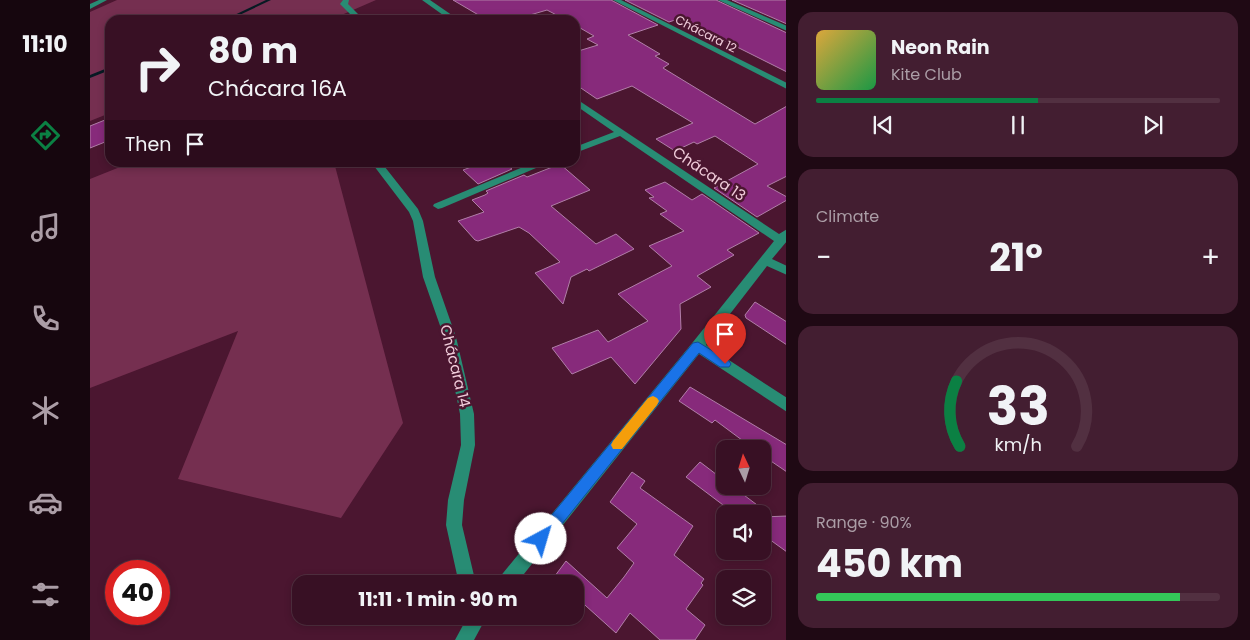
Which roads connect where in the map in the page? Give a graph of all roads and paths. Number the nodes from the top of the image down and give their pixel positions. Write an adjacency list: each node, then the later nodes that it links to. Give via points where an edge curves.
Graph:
1 (104, 0): 6 (street)
2 (346, 0): 7 (street, via 344,4)
3 (425, 0): 8 (street)
4 (616, 0): 10 (street, Chácara 12)
5 (721, 0): 9 (street)
6 (90, 7)
7 (355, 15)
8 (448, 15)
9 (786, 29)
10 (786, 87)
11 (580, 104): 12 (street, Chácara 13)
12 (621, 132): 13 (street); 17 (street, Chácara 13)
13 (580, 148)
14 (380, 167): 22 (street, Chácara 14, via 418,221 429,277 450,337 467,414 468,445 454,525)
15 (530, 167): 16 (street)
16 (438, 206)
17 (783, 236): 18 (street)
18 (764, 260): 19 (street); 20 (street)
19 (786, 271)
20 (698, 346): 21 (street); 23 (street)
21 (786, 406)
22 (466, 575)
23 (511, 575)
24 (472, 625): 25 (street)
25 (464, 640)

